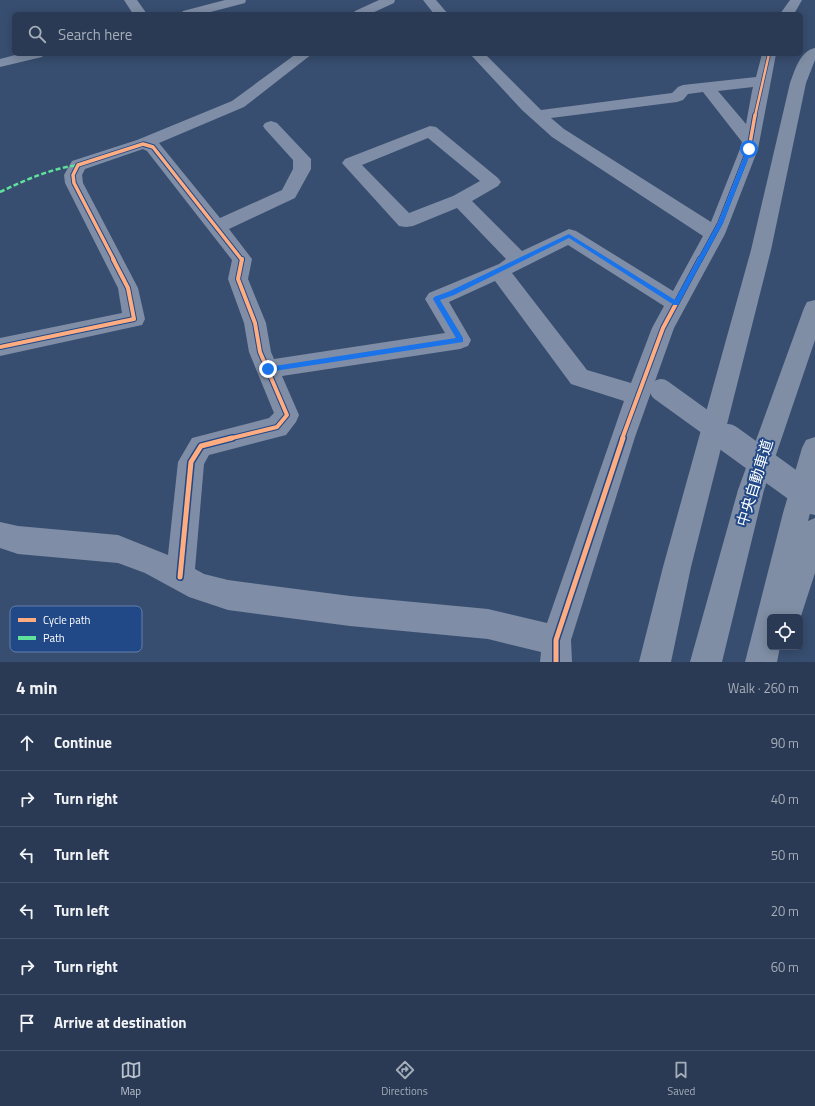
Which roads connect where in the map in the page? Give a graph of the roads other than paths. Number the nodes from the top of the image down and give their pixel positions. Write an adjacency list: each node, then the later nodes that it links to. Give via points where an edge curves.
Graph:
1 (130, 0): 7 (street)
2 (240, 0): 8 (street)
3 (389, 0): 9 (street)
4 (446, 0): 6 (street)
5 (796, 0): 11 (street)
6 (430, 2): 10 (street)
7 (139, 12)
8 (195, 12)
9 (364, 12)
10 (439, 12)
11 (788, 12)
12 (814, 53): 44 (highway, via 803,68 798,83 761,250 677,568)
13 (29, 56): 17 (street)
14 (302, 56): 23 (street, via 238,104)
15 (479, 56): 20 (street)
16 (768, 56): 18 (street)
17 (0, 63)
18 (762, 81): 19 (street); 22 (street)
19 (707, 87): 20 (street, via 682,90 677,97); 22 (street)
20 (537, 115): 26 (street, via 558,133)
21 (271, 126): 25 (street, via 302,159 302,169 289,194)
22 (751, 142): 26 (street)
23 (143, 144): 25 (street, via 153,146); 31 (street, via 78,166 73,175 74,183 128,288 134,319)
24 (460, 200): 24 (street, via 406,221 351,163 430,131 492,182); 27 (street)
25 (217, 226): 32 (street, via 242,259 238,279 255,323 260,352)
26 (715, 234): 29 (street)
27 (519, 260): 28 (street); 29 (street, via 569,236)
28 (499, 271): 32 (street, via 436,299 460,340); 33 (street, via 579,377)
29 (676, 303): 33 (street, via 663,328)
30 (815, 308): 45 (highway, 中央自動車道, via 751,490)
31 (1, 344)
32 (268, 369): 38 (street, via 287,415 277,427 201,446 191,462)
33 (648, 387): 35 (street, bridge); 43 (street)
34 (815, 448): 39 (highway, via 796,513)
35 (815, 501)
36 (815, 531): 40 (highway)
37 (0, 535): 38 (street, via 18,540 118,549 153,562)
38 (180, 577): 43 (street, via 199,587 228,595 350,611 488,624)
39 (773, 614)
40 (787, 614)
41 (767, 637): 46 (highway)
42 (775, 650): 47 (highway)
43 (556, 651)
44 (655, 662)
45 (706, 662)
46 (761, 662)
47 (771, 662)

